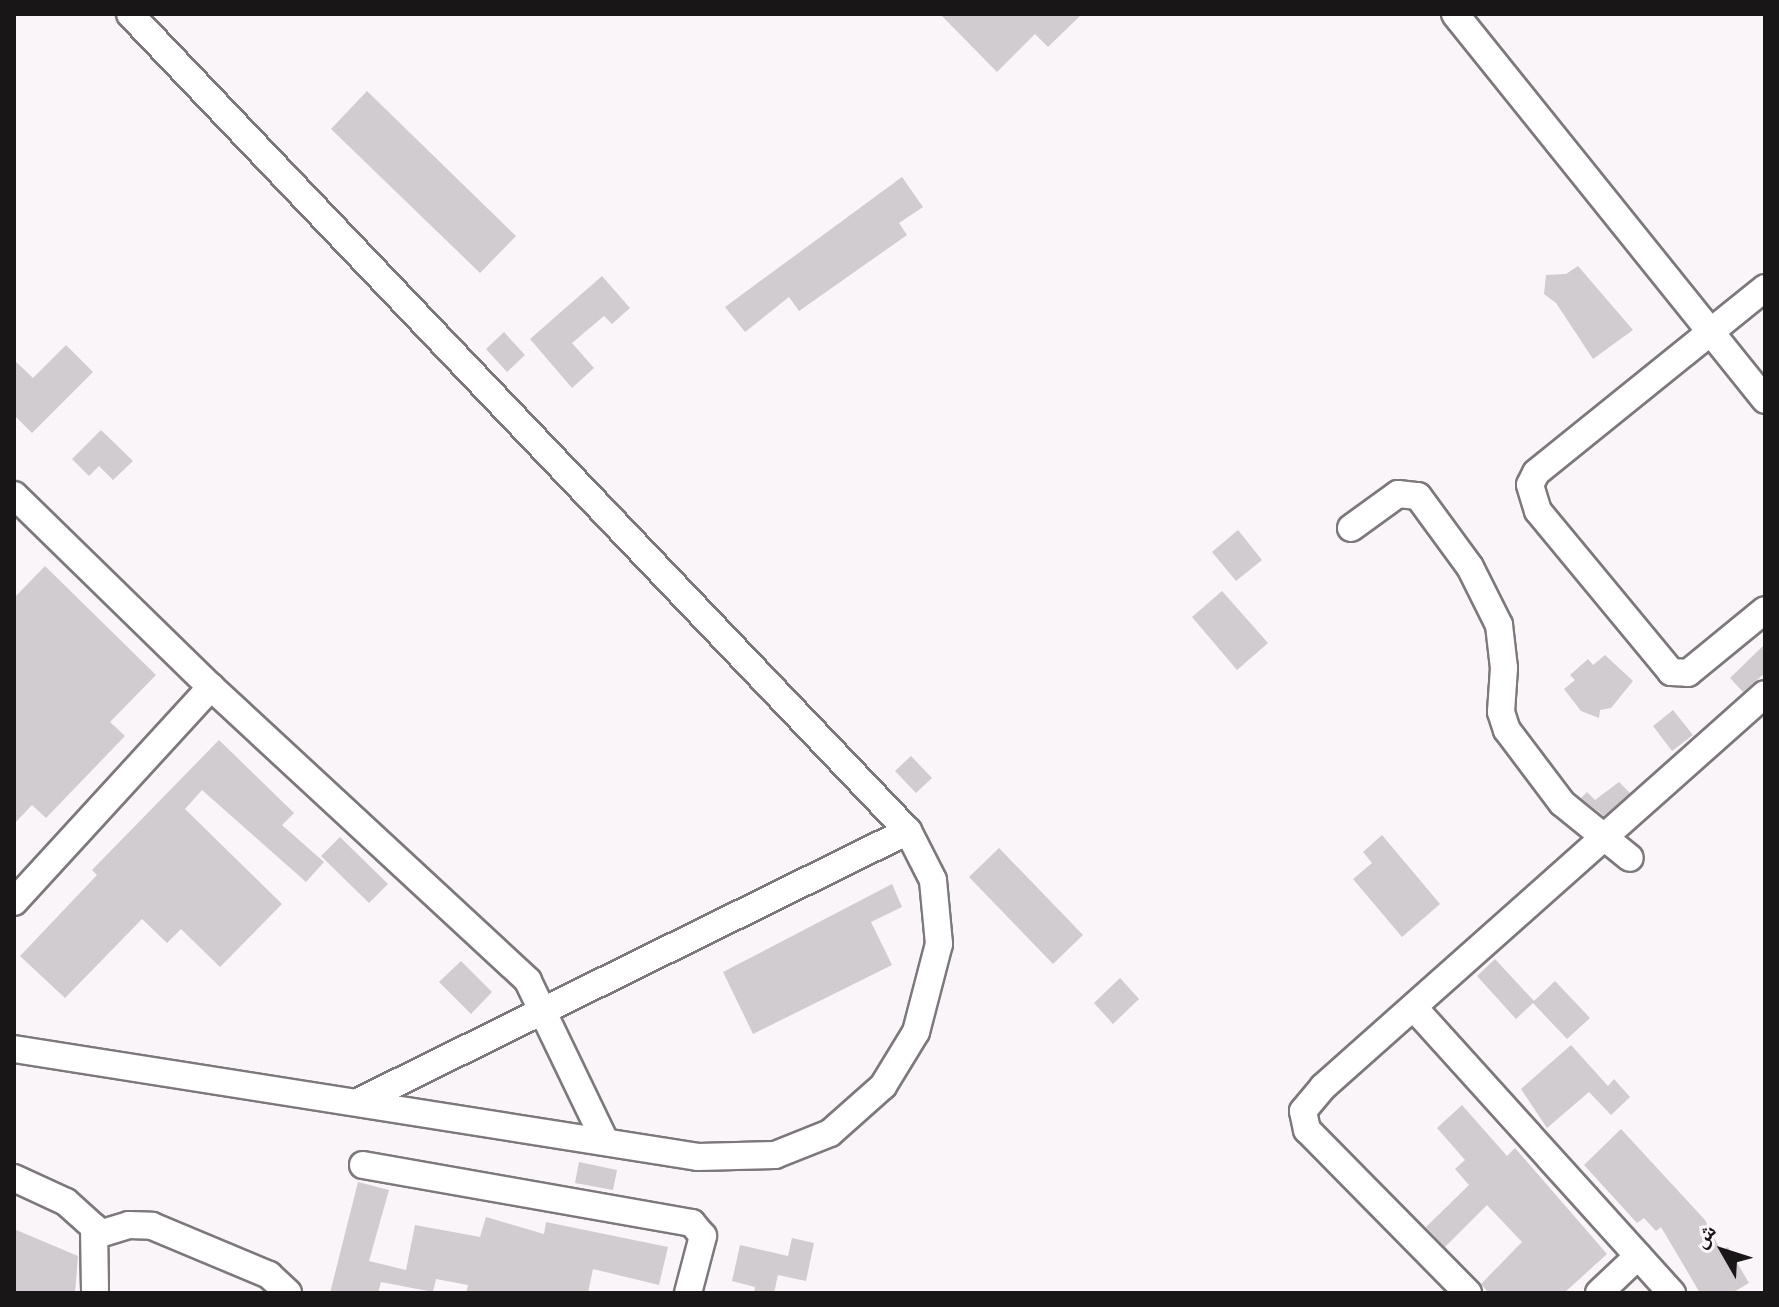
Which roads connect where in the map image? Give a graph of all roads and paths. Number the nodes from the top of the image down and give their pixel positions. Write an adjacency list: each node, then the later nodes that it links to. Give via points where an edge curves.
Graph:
1 (130, 14): 11 (street)
2 (1455, 14): 4 (street)
3 (1765, 288): 4 (street)
4 (1710, 332): 5 (street); 8 (street, via 1536,473 1531,498 1671,672 1688,673)
5 (1765, 400)
6 (14, 495): 9 (street)
7 (1351, 528): 12 (street, via 1398,494 1418,496 1470,567 1499,625 1504,668 1501,712 1507,730 1562,803)
8 (1765, 610)
9 (211, 687): 14 (street); 15 (street, via 528,981)
10 (1765, 694): 12 (street)
11 (908, 831): 15 (street); 19 (street, via 933,880 939,944 916,1032 883,1086 830,1133 775,1155 698,1157)
12 (1603, 837): 13 (street); 16 (street)
13 (1630, 858)
14 (14, 902)
15 (546, 1009): 18 (street); 19 (street)
16 (1416, 1010): 23 (street); 27 (street, via 1309,1100 1302,1121)
17 (14, 1049): 18 (street)
18 (360, 1101): 19 (street)
19 (604, 1139)
20 (363, 1165): 26 (street, via 692,1223 703,1236)
21 (14, 1178): 22 (street, via 87,1216)
22 (96, 1235): 24 (street); 25 (street, via 129,1225 152,1226 269,1275)
23 (1638, 1256): 28 (street); 29 (street)
24 (95, 1293)
25 (288, 1293)
26 (688, 1293)
27 (1468, 1293)
28 (1599, 1293)
29 (1672, 1293)

